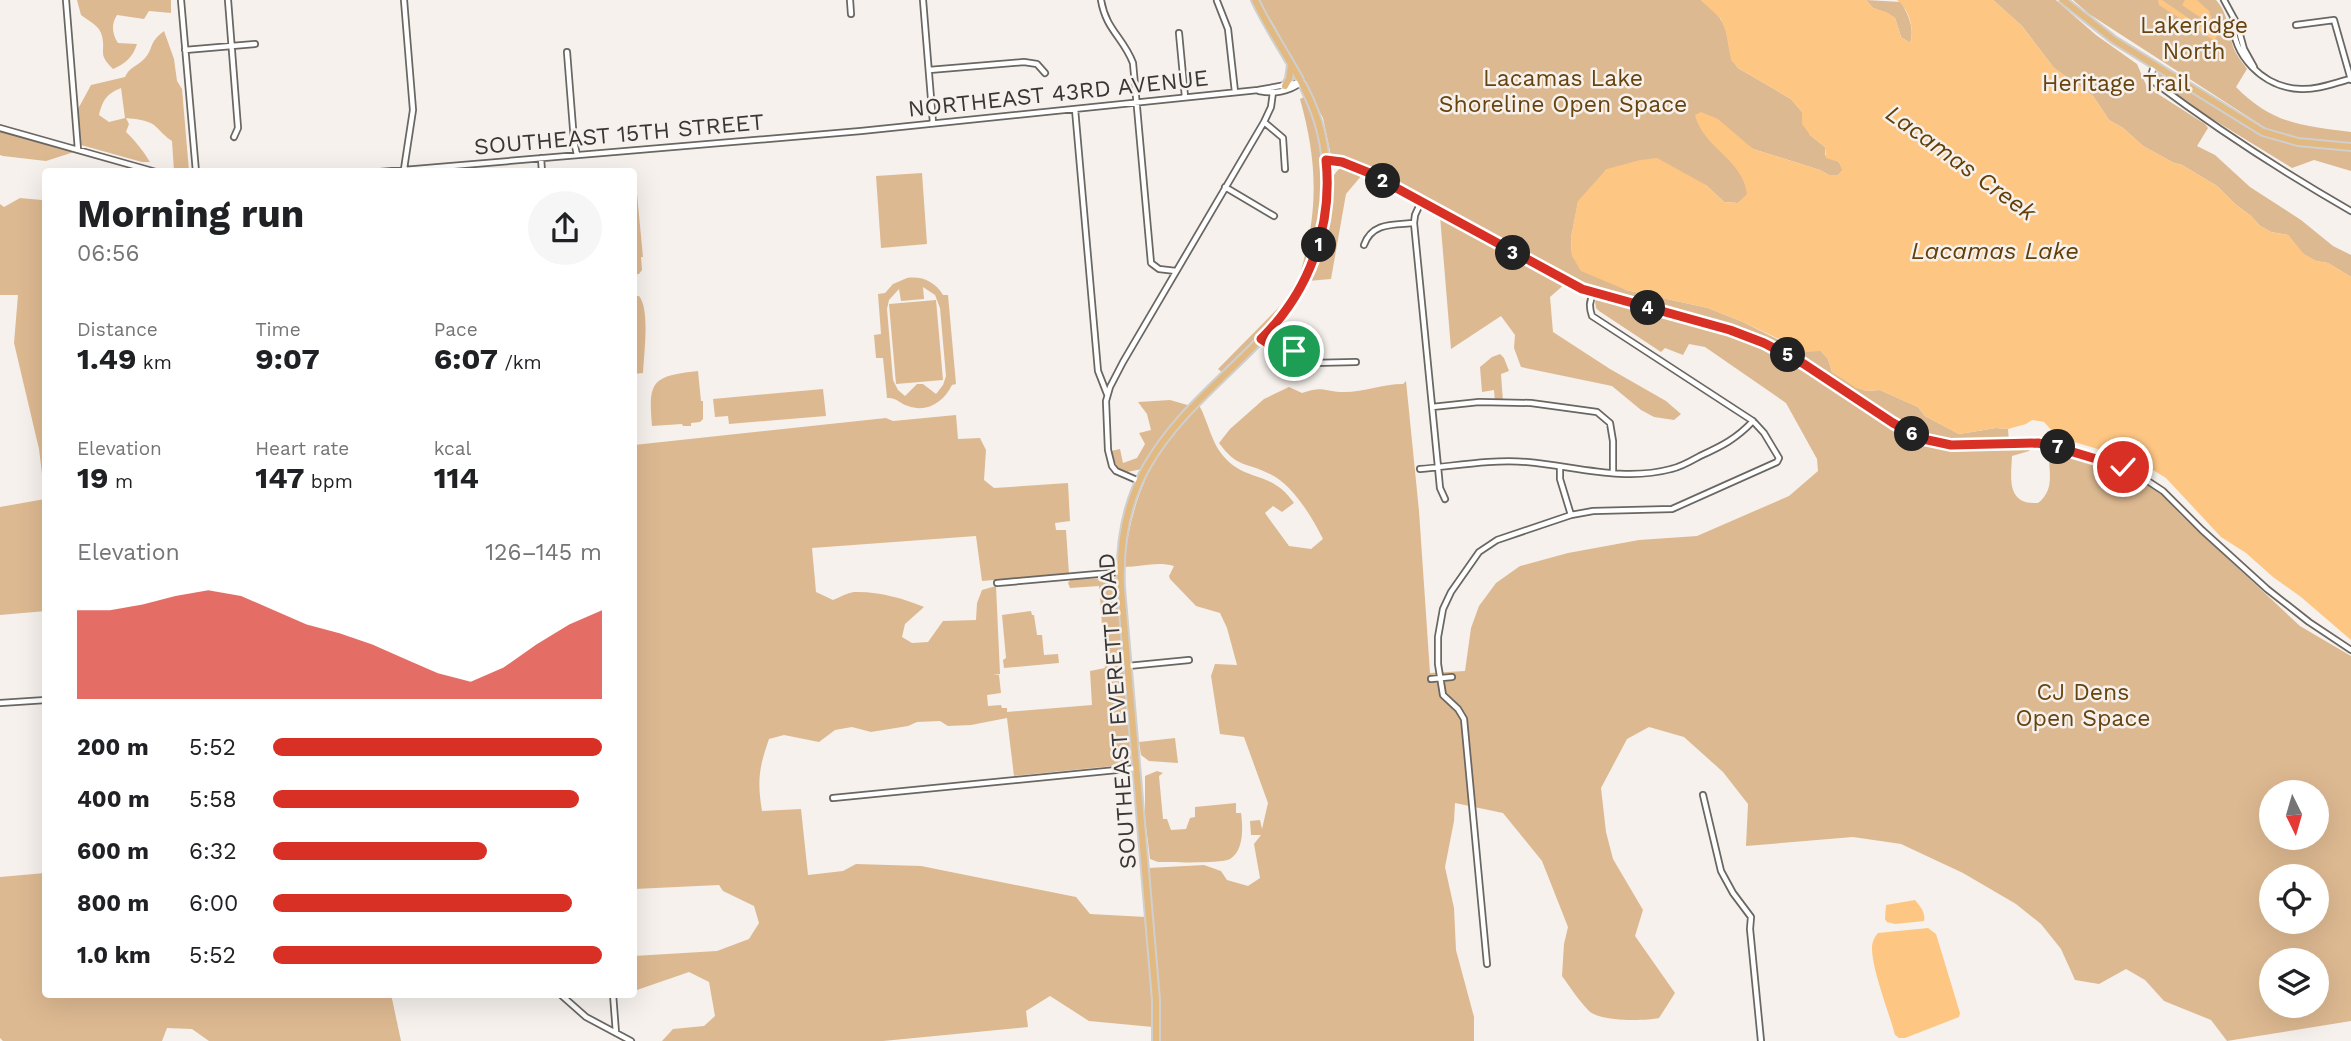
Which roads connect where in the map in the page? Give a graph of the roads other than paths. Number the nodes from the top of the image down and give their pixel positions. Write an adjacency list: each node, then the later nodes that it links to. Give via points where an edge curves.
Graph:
1 (66, 0): 38 (street)
2 (181, 0): 17 (street)
3 (228, 0): 16 (street)
4 (404, 0): 44 (street, via 413,110)
5 (850, 0): 12 (street)
6 (923, 0): 21 (street)
7 (1101, 0): 30 (street, via 1107,23 1133,63)
8 (1255, 0): 19 (main road, SOUTHEAST EVERETT ROAD)
9 (2063, 0): 20 (main road)
10 (2224, 0): 23 (street, via 2233,17 2239,49 2249,65 2270,81 2300,89)
11 (1217, 1): 27 (street, via 1228,29)
12 (851, 14)
13 (2296, 24): 23 (street, via 2334,20)
14 (1179, 33): 29 (street)
15 (255, 44): 16 (street)
16 (231, 46): 17 (street); 36 (street, via 238,128)
17 (185, 50): 43 (street)
18 (566, 52): 39 (street)
19 (1291, 65): 24 (main road, SOUTHEAST EVERETT ROAD); 25 (main road)
20 (2154, 66): 37 (main road, via 2263,132); 50 (street, via 2154,82 2204,119)
21 (929, 70): 22 (street, via 1024,62 1037,64); 33 (street)
22 (1045, 73)
23 (2351, 81)
24 (1301, 82): 25 (street, NORTHEAST 43RD AVENUE); 28 (street, NORTHEAST 43RD AVENUE); 41 (main road, SOUTHEAST EVERETT ROAD, via 1317,118)
25 (1285, 86): 26 (street, NORTHEAST 43RD AVENUE)
26 (1258, 90): 27 (street, NORTHEAST 43RD AVENUE); 28 (street, NORTHEAST 43RD AVENUE)
27 (1235, 92): 29 (street, NORTHEAST 43RD AVENUE)
28 (1273, 92): 32 (street)
29 (1185, 97): 30 (street, NORTHEAST 43RD AVENUE)
30 (1136, 103): 31 (street, NORTHEAST 43RD AVENUE); 54 (street, via 1151,263)
31 (1075, 109): 33 (street, NORTHEAST 43RD AVENUE); 58 (street, via 1098,371)
32 (1264, 122): 47 (street, via 1283,138); 48 (street)
33 (933, 123): 35 (street, NORTHEAST 43RD AVENUE)
34 (0, 128): 38 (street)
35 (861, 131): 39 (street, SOUTHEAST 15TH STREET)
36 (234, 137)
37 (2351, 147)
38 (78, 150): 42 (street)
39 (577, 155): 40 (street, SOUTHEAST 15TH STREET)
40 (541, 158): 45 (street, SOUTHEAST 15TH STREET); 46 (street)
41 (1326, 160): 49 (street, via 1355,167); 56 (main road, SOUTHEAST EVERETT ROAD, via 1324,219 1314,258 1293,301)
42 (142, 168)
43 (196, 168)
44 (404, 168)
45 (436, 168)
46 (542, 168)
47 (1285, 169)
48 (1225, 187): 51 (street); 54 (street)
49 (1421, 202): 52 (street); 55 (street)
50 (2351, 211)
51 (1274, 216)
52 (1414, 223): 53 (street, via 1378,228 1368,234); 59 (street)
53 (1364, 244)
54 (1176, 271): 58 (street)
55 (1594, 293): 60 (street, via 1589,308 1592,316); 70 (street, via 1764,343 1923,439 1951,445 2038,443 2131,470 2163,491 2267,589)
56 (1261, 339): 57 (street, via 1312,363); 65 (main road, SOUTHEAST EVERETT ROAD, via 1162,443)
57 (1356, 362)
58 (1107, 395): 65 (street, via 1112,466)
59 (1431, 407): 61 (street); 64 (street, via 1517,401 1597,412 1610,423)
60 (1753, 421): 64 (street, via 1738,437 1674,468); 67 (street, via 1779,458 1777,462 1672,509)
61 (1438, 467): 62 (street, via 1506,461); 63 (street); 66 (street)
62 (1560, 467): 64 (street); 67 (street)
63 (1420, 469)
64 (1613, 473)
65 (1139, 481): 68 (main road, SOUTHEAST EVERETT ROAD, via 1124,522)
66 (1445, 499)
67 (1571, 515): 74 (street, via 1497,540 1472,558 1441,618 1437,647)
68 (1120, 572): 69 (street); 72 (main road, SOUTHEAST EVERETT ROAD)
69 (997, 583)
70 (2351, 650)
71 (1189, 660): 72 (street)
72 (1128, 666): 78 (main road, SOUTHEAST EVERETT ROAD)
73 (1452, 677): 74 (street)
74 (1440, 678): 75 (street); 81 (street, via 1443,695 1464,719)
75 (1431, 679)
76 (42, 700): 77 (street)
77 (0, 703)
78 (1138, 768): 80 (street); 86 (main road, SOUTHEAST EVERETT ROAD)
79 (1703, 794): 87 (street, via 1721,871 1751,917)
80 (833, 798)
81 (1486, 964)
82 (565, 998): 84 (street, via 586,1017)
83 (613, 998): 84 (street)
84 (617, 1034): 85 (street)
85 (631, 1041)
86 (1156, 1041)
87 (1761, 1041)

